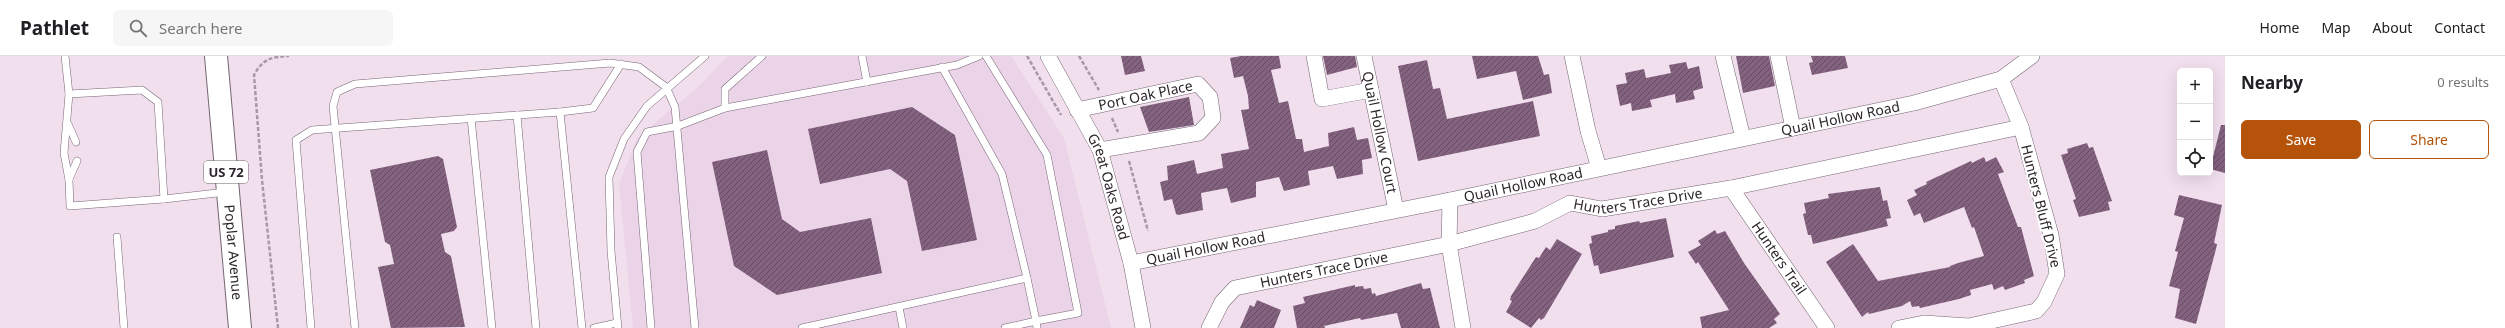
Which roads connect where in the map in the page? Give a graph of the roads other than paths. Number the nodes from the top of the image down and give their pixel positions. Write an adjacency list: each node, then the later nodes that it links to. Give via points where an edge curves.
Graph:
1 (65, 56): 21 (lane)
2 (216, 56): 39 (main road, Poplar Avenue / US 72)
3 (705, 56): 19 (lane)
4 (762, 56): 22 (lane, via 725,89)
5 (862, 56): 18 (lane)
6 (979, 56): 16 (lane)
7 (986, 56): 48 (lane, via 1047,155 1078,313)
8 (1048, 56): 23 (street, Great Oaks Road)
9 (1314, 56): 20 (street, via 1322,99)
10 (1364, 56): 20 (street, Quail Hollow Court)
11 (1572, 56): 36 (street, via 1588,131)
12 (1723, 56): 32 (street)
13 (1778, 56): 30 (street)
14 (2032, 56): 17 (street)
15 (621, 64): 19 (lane, via 640,67); 24 (lane, via 593,108); 31 (lane, via 355,84 337,92 332,106)
16 (942, 67): 18 (lane); 46 (lane, via 1002,174)
17 (2001, 79): 29 (street, Hunters Bluff Drive); 30 (street, Quail Hollow Road, via 1914,103)
18 (867, 82): 22 (lane)
19 (666, 87): 28 (lane, via 675,107); 49 (lane, via 647,106 624,139 609,177 611,251)
20 (1372, 90): 42 (street, Quail Hollow Court)
21 (69, 94): 27 (lane); 40 (lane, via 142,90 158,102)
22 (725, 108): 28 (lane)
23 (1077, 110): 34 (street, Great Oaks Road); 34 (street, Port Oak Place, via 1198,84 1210,97 1213,118 1199,133)
24 (560, 112): 25 (lane); 56 (lane)
25 (517, 115): 26 (lane); 55 (lane)
26 (471, 118): 31 (lane); 54 (lane)
27 (67, 122): 33 (lane); 37 (lane, via 64,154)
28 (678, 126): 58 (lane, via 647,132 637,152); 59 (lane)
29 (2022, 127): 38 (street, Hunters Trace Drive); 67 (street, Hunters Bluff Drive, via 2058,274 2044,302 2036,310 1969,326 1924,323)
30 (1793, 128): 32 (street, Quail Hollow Road)
31 (335, 129): 52 (lane, via 312,130 296,140); 53 (lane)
32 (1743, 138): 36 (street, Quail Hollow Road)
33 (76, 142)
34 (1100, 150): 45 (street, Great Oaks Road)
35 (77, 161): 37 (lane)
36 (1599, 168): 41 (street, Quail Hollow Road)
37 (69, 180): 40 (lane, via 70,206)
38 (1731, 188): 44 (street, Hunters Trace Drive, via 1602,209 1570,203 1535,221); 66 (street, Hunters Trail)
39 (228, 192): 40 (lane); 51 (main road, Poplar Avenue / US 72)
40 (164, 199)
41 (1450, 200): 42 (street, Quail Hollow Road); 44 (street)
42 (1396, 210): 45 (street, Quail Hollow Road)
43 (117, 237): 50 (lane)
44 (1449, 244): 64 (street, Hunters Trace Drive, via 1235,288 1222,302); 65 (street)
45 (1131, 263): 63 (street, Great Oaks Road)
46 (1027, 278): 47 (lane); 48 (lane)
47 (898, 307): 60 (lane); 61 (lane)
48 (1036, 325): 62 (lane)
49 (618, 326): 57 (lane)
50 (124, 328)
51 (240, 328)
52 (311, 328)
53 (355, 328)
54 (492, 328)
55 (536, 328)
56 (582, 328)
57 (594, 328)
58 (651, 328)
59 (695, 328)
60 (802, 328)
61 (903, 328)
62 (1005, 328)
63 (1143, 328)
64 (1209, 328)
65 (1463, 328)
66 (1827, 328)
67 (1899, 328)

